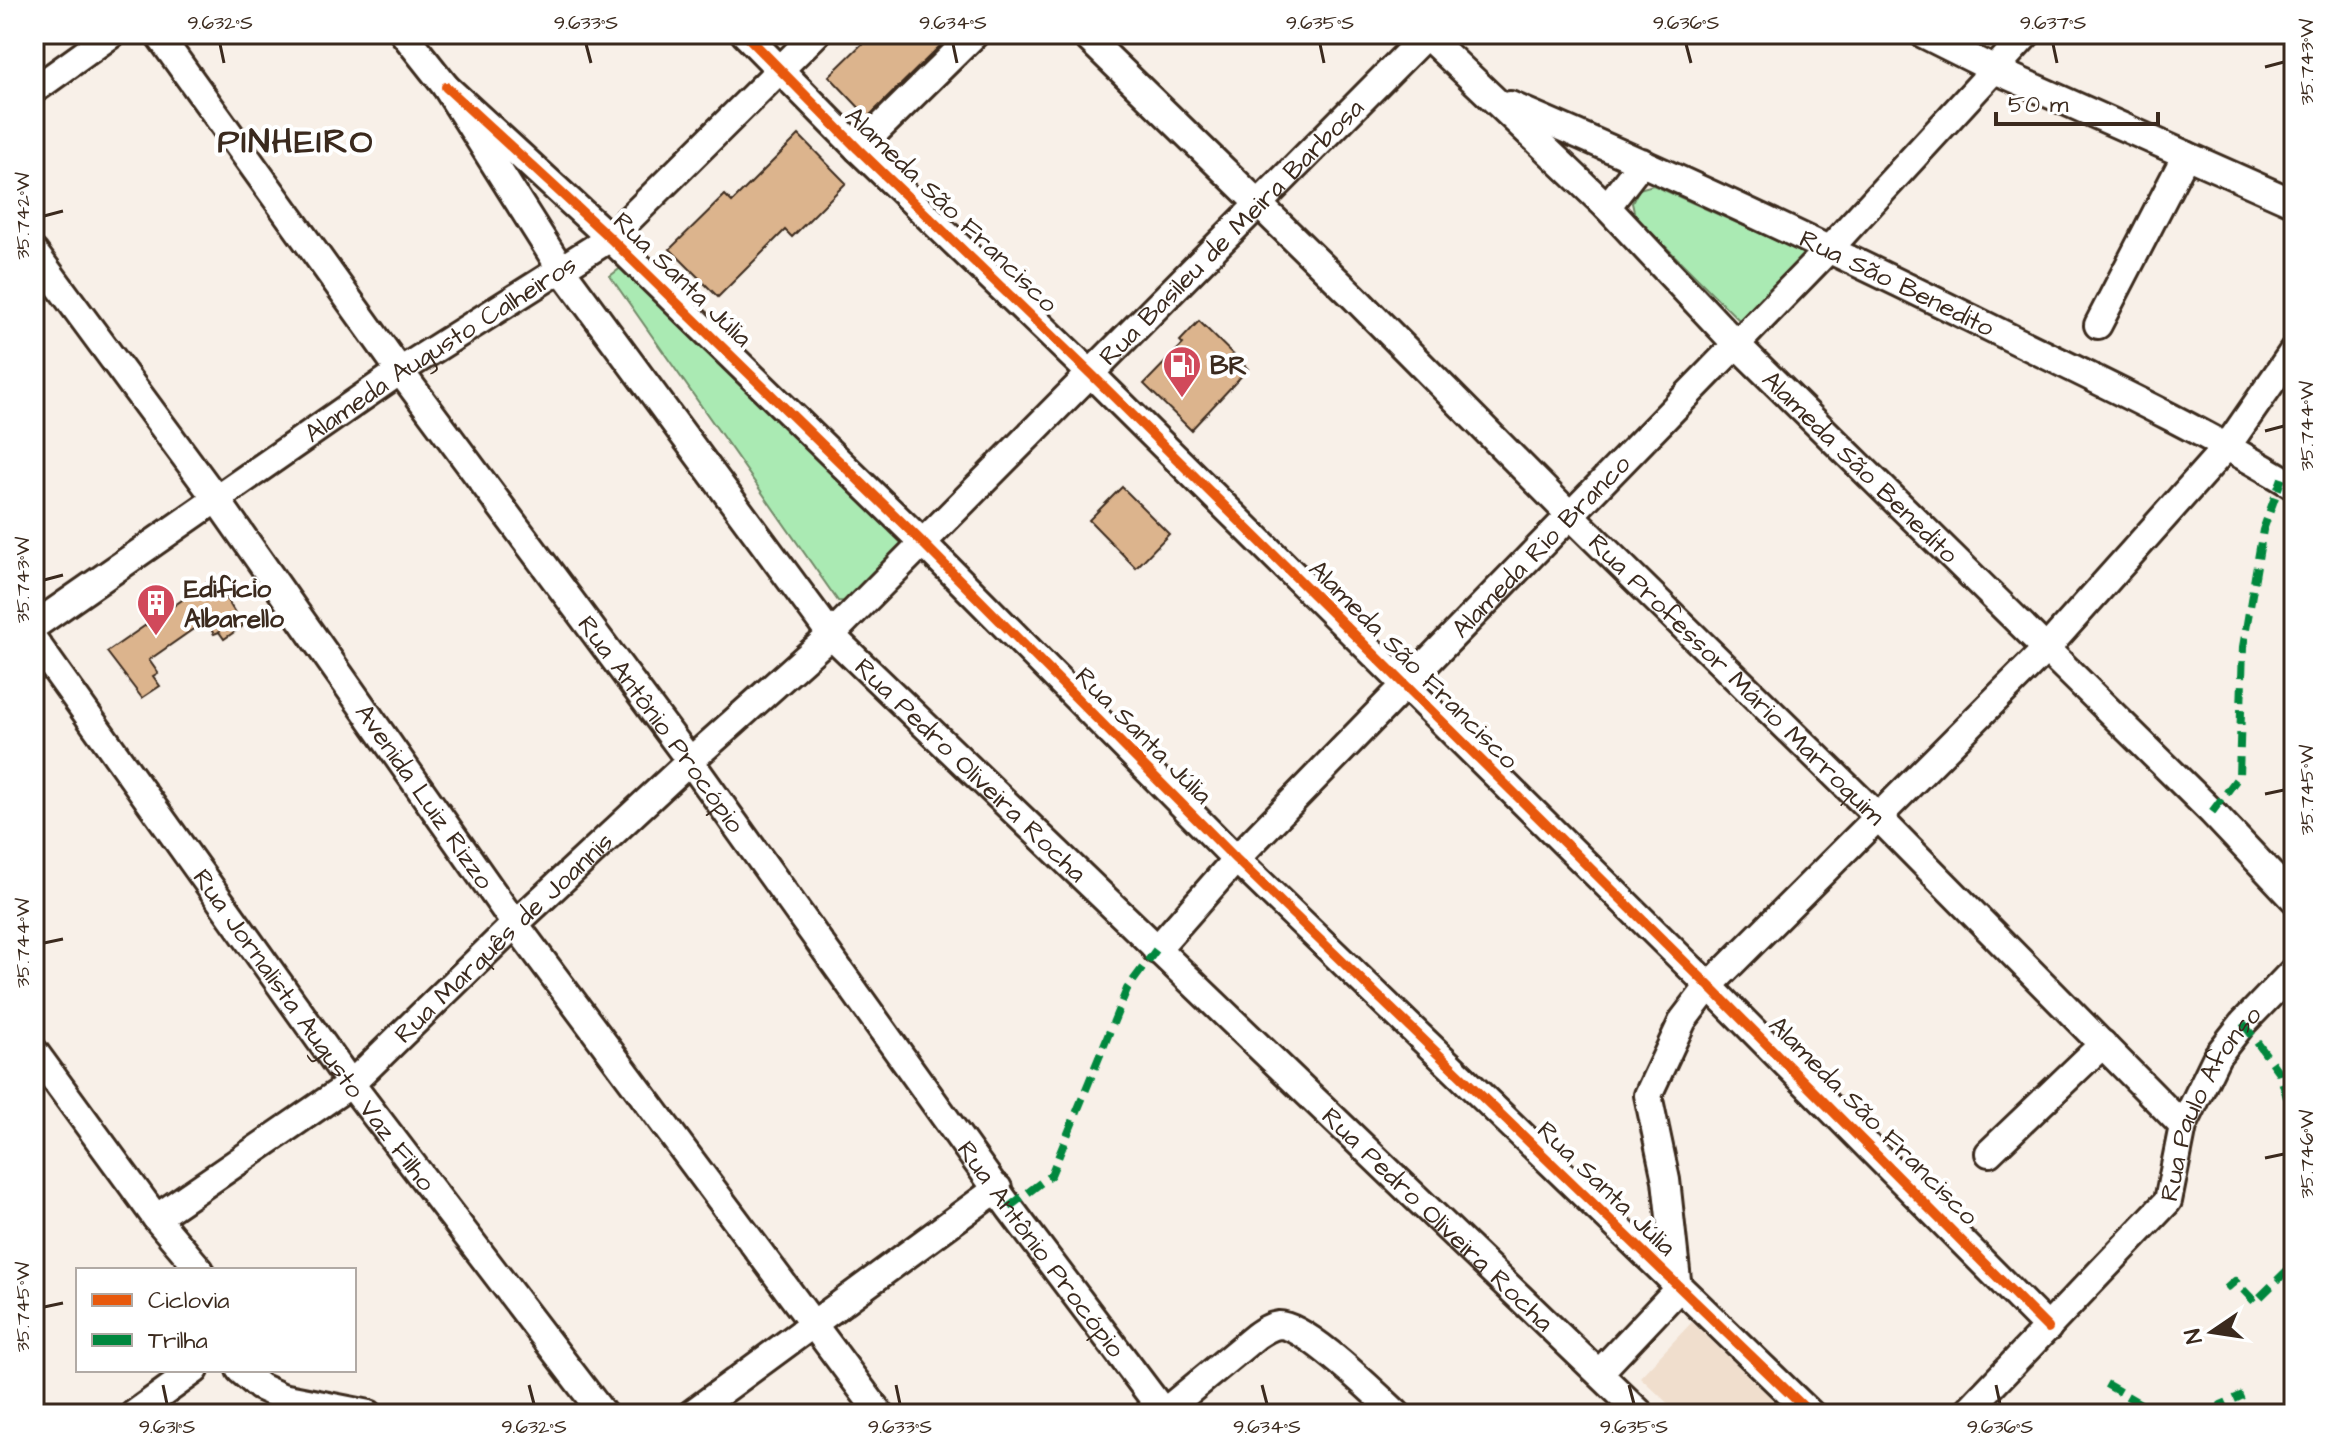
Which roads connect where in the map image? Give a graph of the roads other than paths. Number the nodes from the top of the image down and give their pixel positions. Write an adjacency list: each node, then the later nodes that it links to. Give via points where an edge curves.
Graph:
1 (112, 34): 14 (street)
2 (158, 34): 29 (street, Rua Antônio Procópio)
3 (404, 34): 13 (street, Rua Pedro Oliveira Rocha)
4 (745, 34): 11 (street, Alameda São Francisco)
5 (816, 34): 11 (street, Alameda Augusto Calheiros)
6 (975, 34): 16 (street)
7 (1084, 34): 19 (street, Rua Professor Mário Marroquim)
8 (1426, 34): 15 (street, Alameda São Benedito); 19 (street, Rua Basileu de Meira Barbosa)
9 (1923, 34): 12 (street)
10 (2027, 34): 12 (street, Alameda Rio Branco)
11 (781, 70): 16 (street, Alameda São Francisco); 22 (street, Alameda Augusto Calheiros)
12 (1995, 70): 17 (street); 23 (street, Alameda Rio Branco)
13 (446, 87): 22 (street, Rua Santa Júlia); 25 (street, Rua Pedro Oliveira Rocha)
14 (34, 90)
15 (1492, 98): 18 (street, Rua São Benedito); 21 (street, Alameda São Benedito)
16 (858, 149): 30 (street, Alameda São Francisco)
17 (2186, 155): 20 (street); 26 (street)
18 (1642, 162): 21 (street); 23 (street, Rua São Benedito)
19 (1258, 203): 30 (street, Rua Basileu de Meira Barbosa); 34 (street, Rua Professor Mário Marroquim)
20 (2294, 203)
21 (1607, 207): 27 (street, Alameda São Benedito)
22 (610, 238): 25 (street, Alameda Augusto Calheiros); 35 (street, Rua Santa Júlia)
23 (1830, 248): 27 (street, Alameda Rio Branco); 31 (street, Rua São Benedito)
24 (34, 252): 33 (street, Avenida Luiz Rizzo)
25 (561, 269): 29 (street, Alameda Augusto Calheiros); 37 (street, Rua Pedro Oliveira Rocha)
26 (2098, 325)
27 (1736, 344): 34 (street, Alameda Rio Branco); 39 (street, Alameda São Benedito)
28 (2294, 350): 31 (street)
29 (400, 371): 33 (street, Alameda Augusto Calheiros); 41 (street, Rua Antônio Procópio)
30 (1090, 373): 35 (street, Rua Basileu de Meira Barbosa); 40 (street, Alameda São Francisco)
31 (2228, 445): 32 (street, Rua São Benedito); 39 (street)
32 (2294, 486)
33 (217, 500): 36 (street, Alameda Augusto Calheiros); 45 (street, Avenida Luiz Rizzo)
34 (1569, 514): 40 (street, Alameda Rio Branco); 42 (street, Rua Professor Mário Marroquim)
35 (923, 543): 37 (street, Rua Basileu de Meira Barbosa); 43 (street, Rua Santa Júlia)
36 (34, 626)
37 (831, 635): 41 (street, Rua Marquês de Joannis); 46 (street, Rua Pedro Oliveira Rocha)
38 (34, 640): 51 (street, Rua Jornalista Augusto Vaz Filho)
39 (2046, 649): 42 (street); 44 (street, Alameda São Benedito)
40 (1403, 684): 43 (street, Alameda Rio Branco); 48 (street, Alameda São Francisco)
41 (690, 761): 45 (street, Rua Marquês de Joannis); 54 (street, Rua Antônio Procópio)
42 (1878, 817): 48 (street); 49 (street, Rua Professor Mário Marroquim)
43 (1236, 859): 46 (street, Alameda Rio Branco); 57 (street, Rua Santa Júlia)
44 (2294, 899)
45 (515, 924): 51 (street, Rua Marquês de Joannis); 58 (street, Avenida Luiz Rizzo)
46 (1156, 950): 62 (street, Rua Pedro Oliveira Rocha)
47 (2294, 970): 52 (street, Rua Paulo Afonso, via 2217,1056)
48 (1709, 986): 57 (street, via 1683,1020 1648,1095 1666,1180); 59 (street, Alameda São Francisco)
49 (2103, 1044): 52 (street, Rua Professor Mário Marroquim); 53 (street)
50 (34, 1051): 55 (street)
51 (351, 1084): 55 (street, Rua Marquês de Joannis); 67 (street, Rua Jornalista Augusto Vaz Filho)
52 (2183, 1126): 59 (street, Rua Paulo Afonso, via 2168,1201)
53 (1989, 1153)
54 (998, 1188): 58 (street); 63 (street, Rua Antônio Procópio)
55 (156, 1218): 56 (street)
56 (198, 1268)
57 (1678, 1289): 62 (street); 64 (street, Rua Santa Júlia)
58 (814, 1323): 68 (street); 69 (street, Avenida Luiz Rizzo)
59 (2048, 1328): 72 (street, Rua Paulo Afonso)
60 (192, 1372): 65 (street)
61 (242, 1372): 66 (street, via 282,1397)
62 (1599, 1373): 71 (street, Rua Pedro Oliveira Rocha)
63 (1164, 1413): 70 (street, via 1256,1336 1279,1325 1296,1330 1326,1352)
64 (1809, 1413)
65 (134, 1414)
66 (369, 1414)
67 (603, 1414)
68 (691, 1414)
69 (880, 1414)
70 (1397, 1414)
71 (1641, 1414)
72 (1965, 1414)

